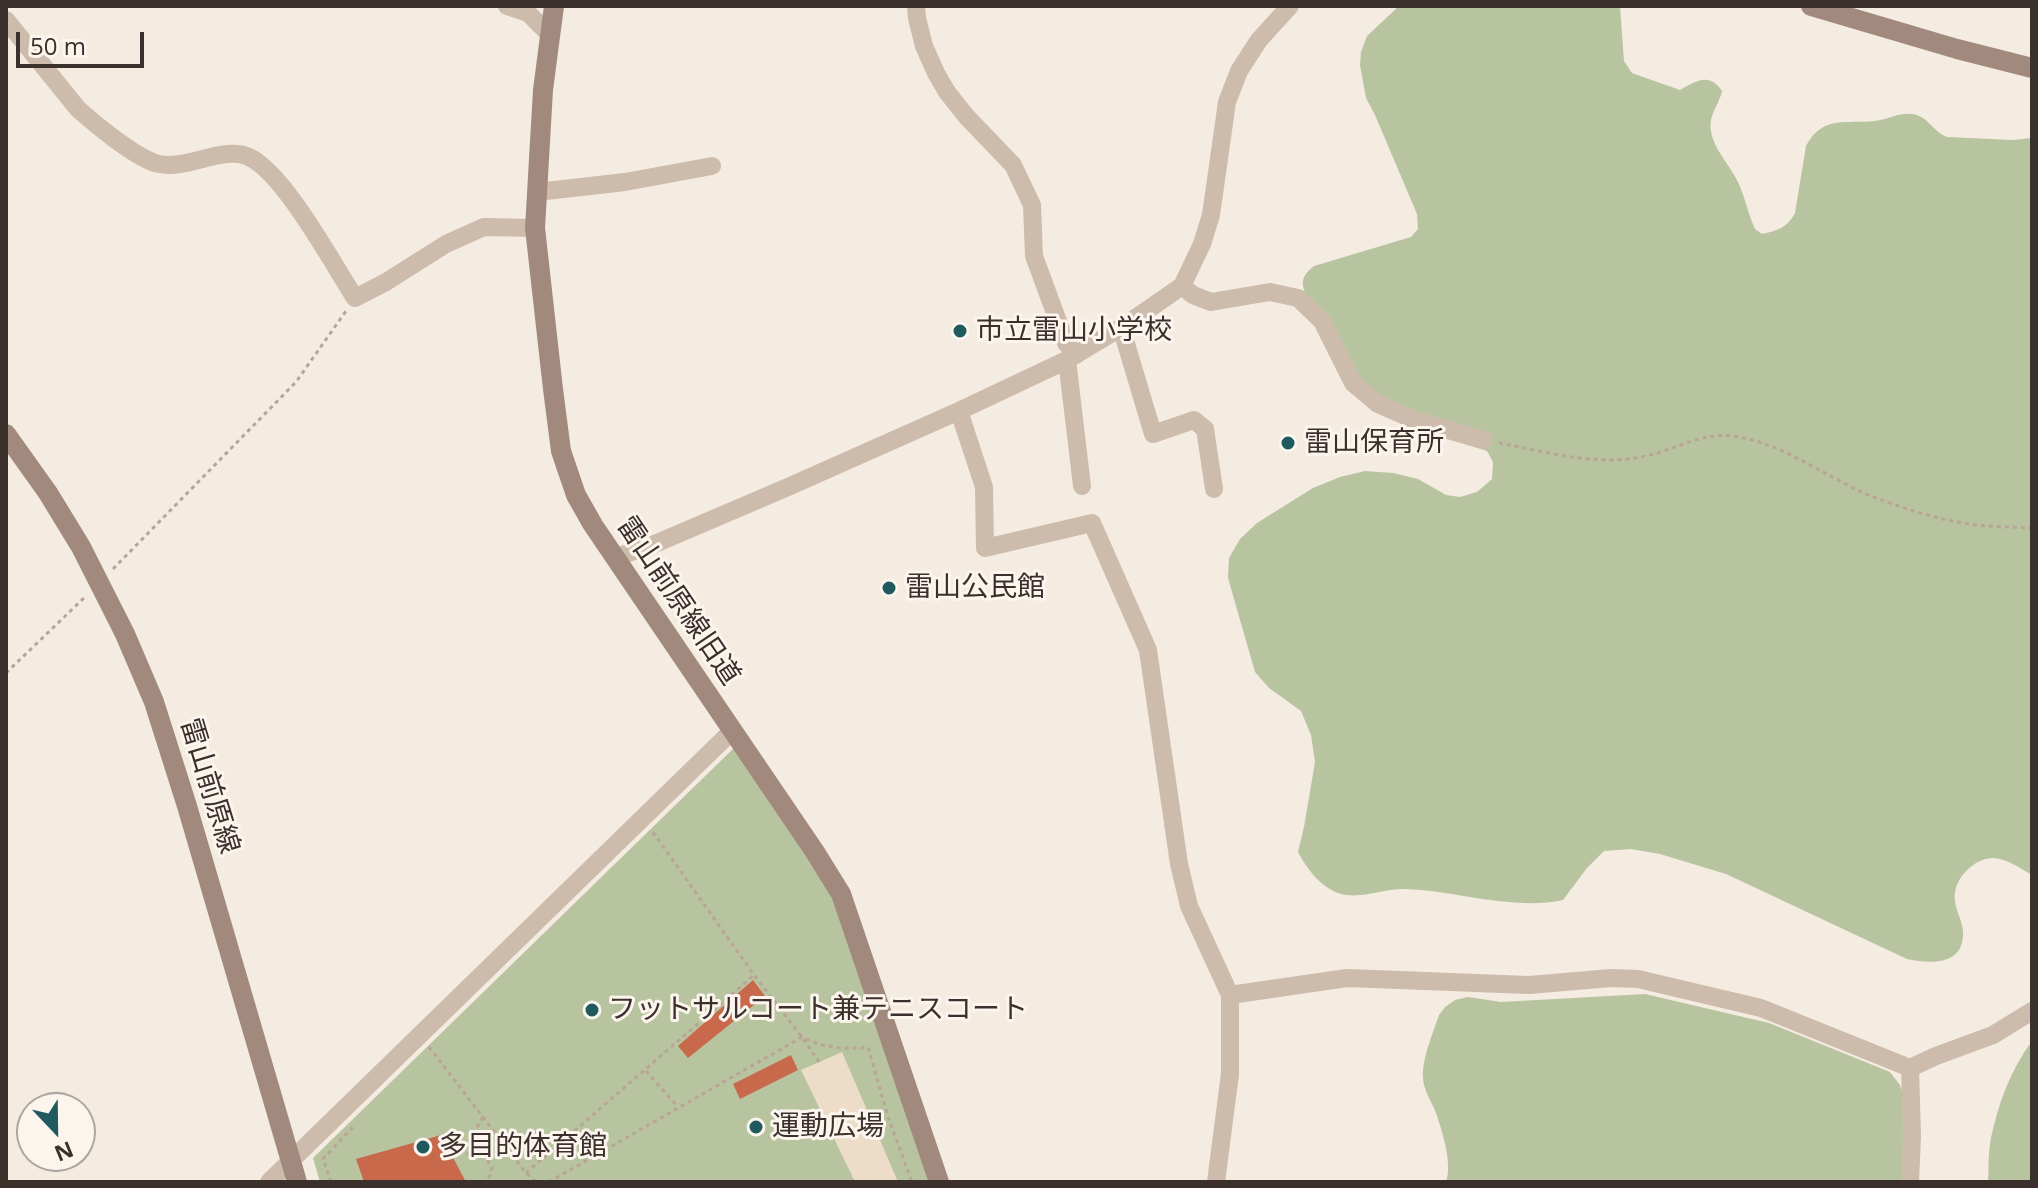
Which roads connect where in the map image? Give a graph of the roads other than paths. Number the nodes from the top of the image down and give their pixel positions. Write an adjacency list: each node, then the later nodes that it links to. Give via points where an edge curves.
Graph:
1 (507, 6): 7 (street, via 528,13)
2 (554, 6): 7 (street, 雷山前原線旧道)
3 (916, 6): 14 (street, via 924,46 947,92 1013,165 1032,205 1034,256)
4 (1290, 6): 12 (street, via 1259,40 1227,102 1211,215)
5 (1811, 6): 8 (street)
6 (6, 20): 11 (street, via 78,109 149,161 180,164 230,154 248,156 267,170 355,298 484,227)
7 (550, 35): 10 (street, 雷山前原線旧道)
8 (2032, 68)
9 (712, 166): 10 (street)
10 (537, 192): 11 (street, 雷山前原線旧道)
11 (535, 228): 20 (street, 雷山前原線旧道, via 561,451 576,495)
12 (1182, 286): 13 (street); 17 (street, via 1211,302 1270,292 1298,298 1322,321 1353,383 1378,404)
13 (1121, 327): 14 (street); 19 (street, via 1153,434 1194,420 1205,429)
14 (1072, 357): 15 (street); 18 (street)
15 (959, 411): 20 (street); 22 (street, via 984,487 985,548 1092,523 1148,650 1185,892)
16 (6, 434): 25 (street, 雷山前原線, via 65,520 154,702)
17 (1483, 440)
18 (1082, 486)
19 (1214, 489)
20 (616, 557): 21 (street, 雷山前原線旧道)
21 (732, 731): 25 (street); 28 (street, 雷山前原線旧道, via 841,894)
22 (1230, 995): 24 (street, via 1347,978 1529,985 1638,979 1761,1008); 29 (street, via 1230,1074)
23 (2032, 1011): 24 (street, via 1993,1035)
24 (1910, 1068): 30 (street)
25 (290, 1160): 26 (street); 27 (street, 雷山前原線)
26 (269, 1182)
27 (297, 1182)
28 (939, 1182)
29 (1216, 1182)
30 (1910, 1182)

